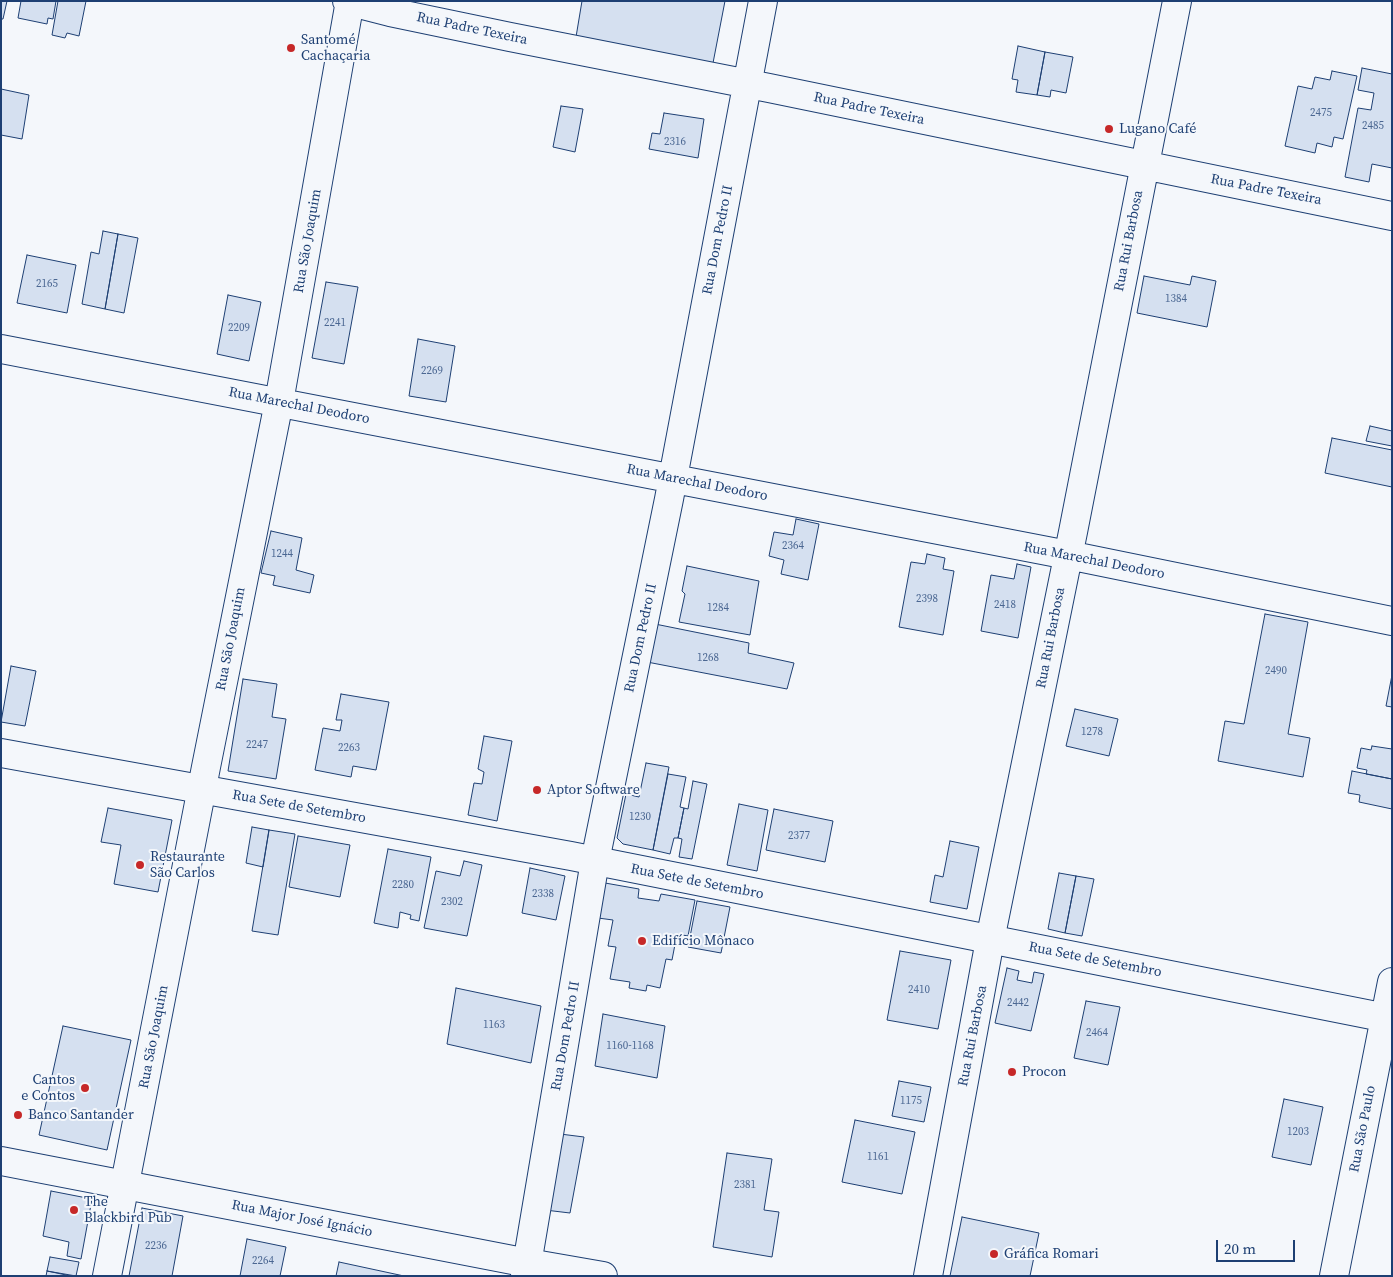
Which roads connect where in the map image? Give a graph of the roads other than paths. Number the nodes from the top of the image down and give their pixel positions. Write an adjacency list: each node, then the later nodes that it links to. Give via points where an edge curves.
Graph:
1 (349, 1): 4 (main road, Rua Padre Texeira, via 436,22); 8 (main road, Rua São Joaquim)
2 (763, 1): 4 (main road, Rua Dom Pedro II)
3 (1177, 1): 5 (main road, Rua Rui Barbosa)
4 (748, 84): 5 (main road, Rua Padre Texeira); 9 (main road, Rua Dom Pedro II)
5 (1144, 165): 6 (main road, Rua Padre Texeira); 10 (main road, Rua Rui Barbosa)
6 (1392, 216)
7 (1, 349): 8 (main road, Rua Marechal Deodoro)
8 (279, 402): 9 (main road, Rua Marechal Deodoro); 13 (main road, Rua São Joaquim)
9 (673, 479): 10 (main road, Rua Marechal Deodoro); 14 (main road, Rua Dom Pedro II)
10 (1068, 555): 11 (main road, Rua Marechal Deodoro); 15 (main road, Rua Rui Barbosa)
11 (1392, 621)
12 (1, 753): 13 (main road, Rua Sete de Setembro)
13 (201, 789): 14 (main road, Rua Sete de Setembro); 19 (main road, Rua São Joaquim)
14 (595, 861): 15 (main road, Rua Sete de Setembro); 20 (main road, Rua Dom Pedro II)
15 (990, 940): 17 (main road, Rua Sete de Setembro); 23 (main road, Rua Rui Barbosa)
16 (1392, 982): 17 (main road, Rua São Paulo)
17 (1389, 1018): 24 (main road, Rua São Paulo)
18 (1, 1161): 19 (main road, Rua Major José Ignácio)
19 (126, 1185): 20 (main road, Rua Major José Ignácio); 21 (main road, Rua São Joaquim)
20 (526, 1269): 22 (main road, Rua Major José Ignácio)
21 (107, 1276)
22 (603, 1276)
23 (928, 1276)
24 (1334, 1276)

